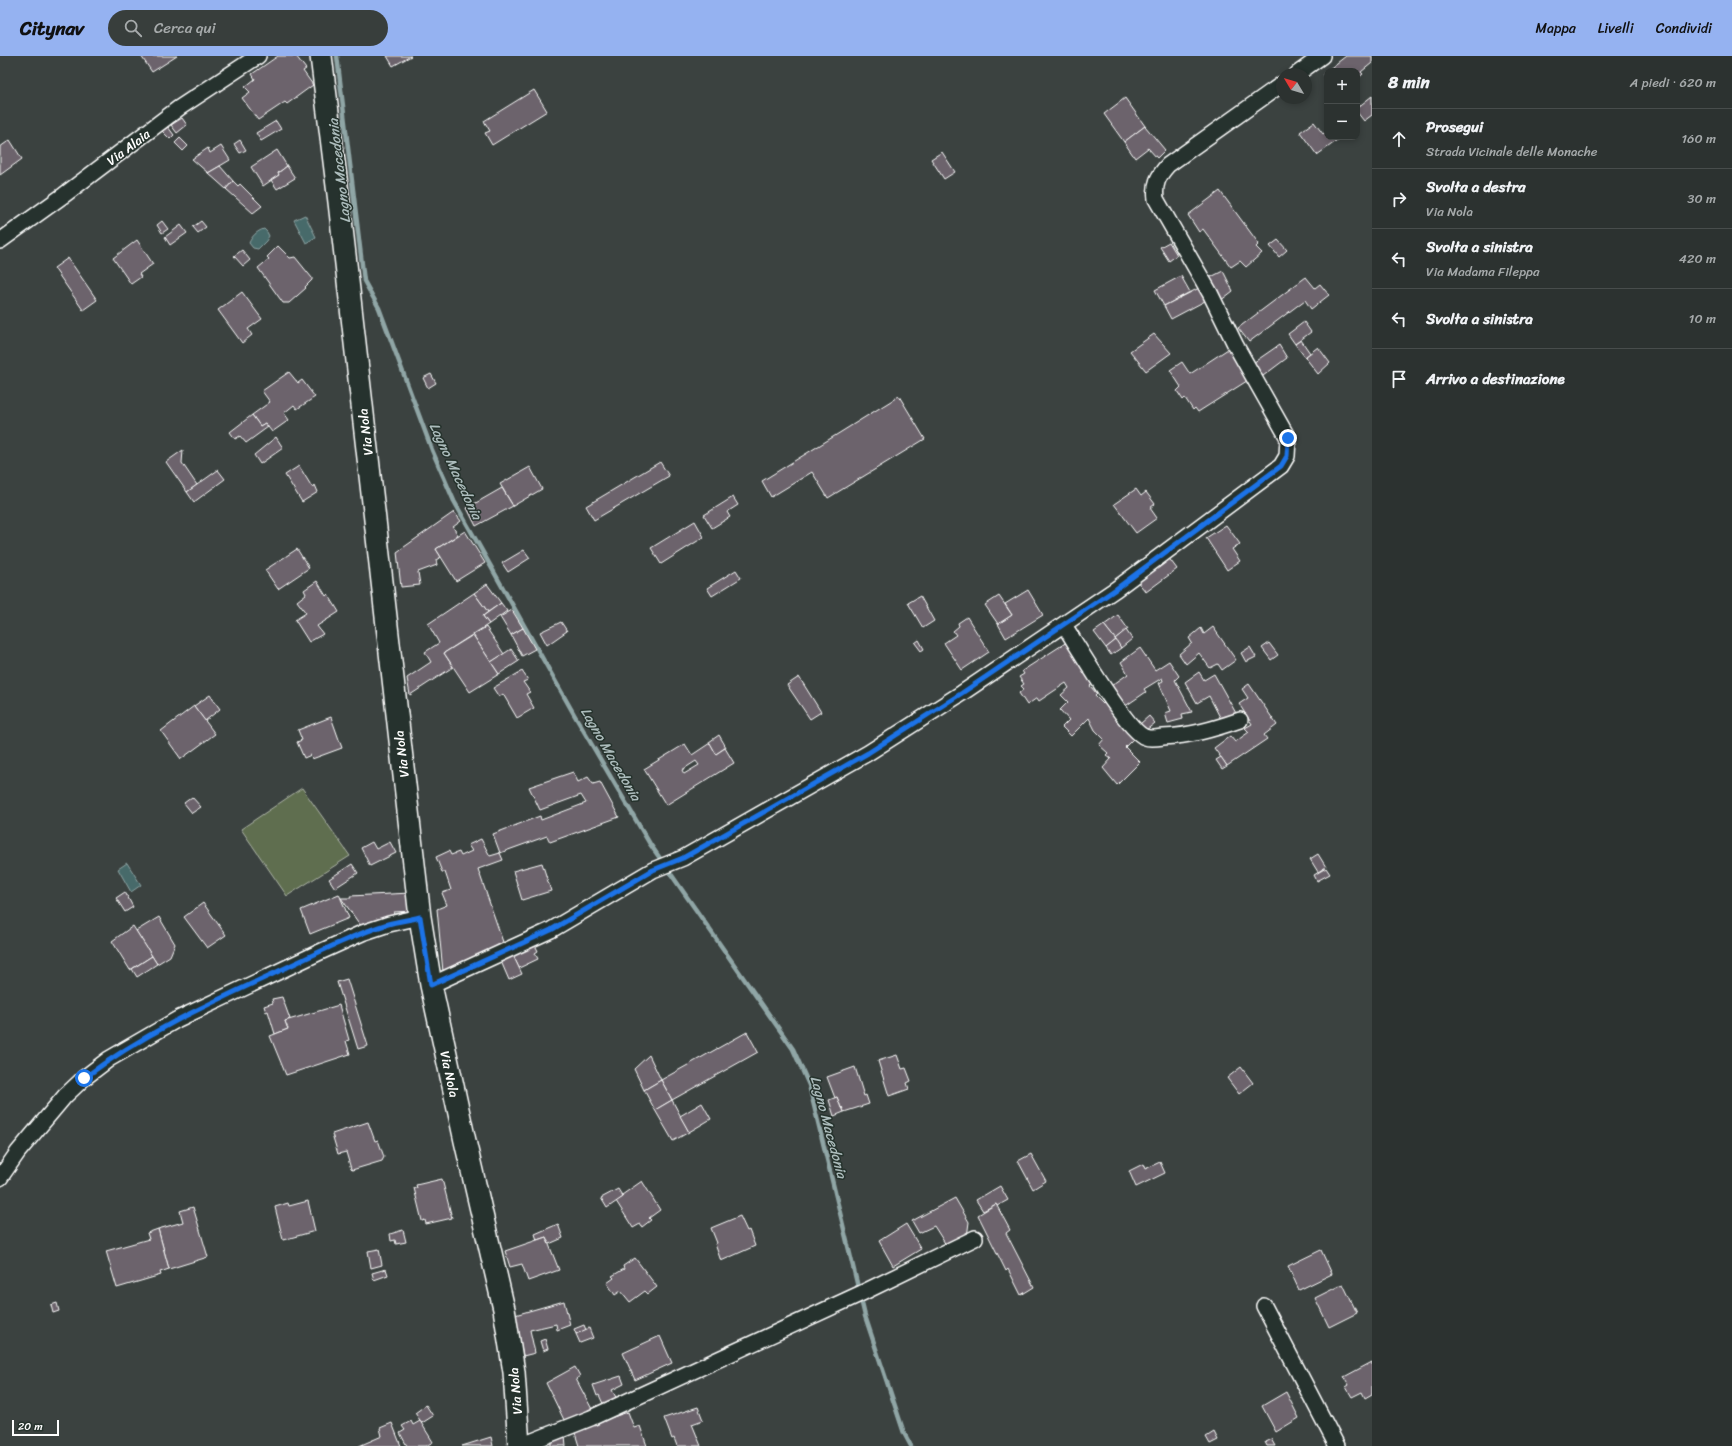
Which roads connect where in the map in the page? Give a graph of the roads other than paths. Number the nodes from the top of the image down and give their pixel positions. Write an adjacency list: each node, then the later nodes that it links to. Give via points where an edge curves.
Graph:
1 (258, 56): 6 (street, Via Alaia, via 179,108)
2 (321, 56): 9 (street, Via Nola)
3 (1322, 56): 4 (street)
4 (1305, 68)
5 (1276, 88): 7 (street, via 1168,165 1160,174 1155,189 1156,199 1288,438 1287,456 1281,466)
6 (0, 240)
7 (1064, 625): 8 (street, via 1107,693 1138,735 1147,738 1183,736); 10 (street, via 868,753 779,804 683,858 653,870 551,930)
8 (1240, 720)
9 (420, 917): 10 (street, Via Nola); 11 (street, via 362,933 178,1019 109,1059 65,1096 18,1152)
10 (431, 985): 14 (street, Via Nola, via 504,1309 514,1372)
11 (0, 1178)
12 (975, 1238): 14 (street, via 591,1418)
13 (1264, 1306): 15 (street)
14 (519, 1446)
15 (1337, 1446)

